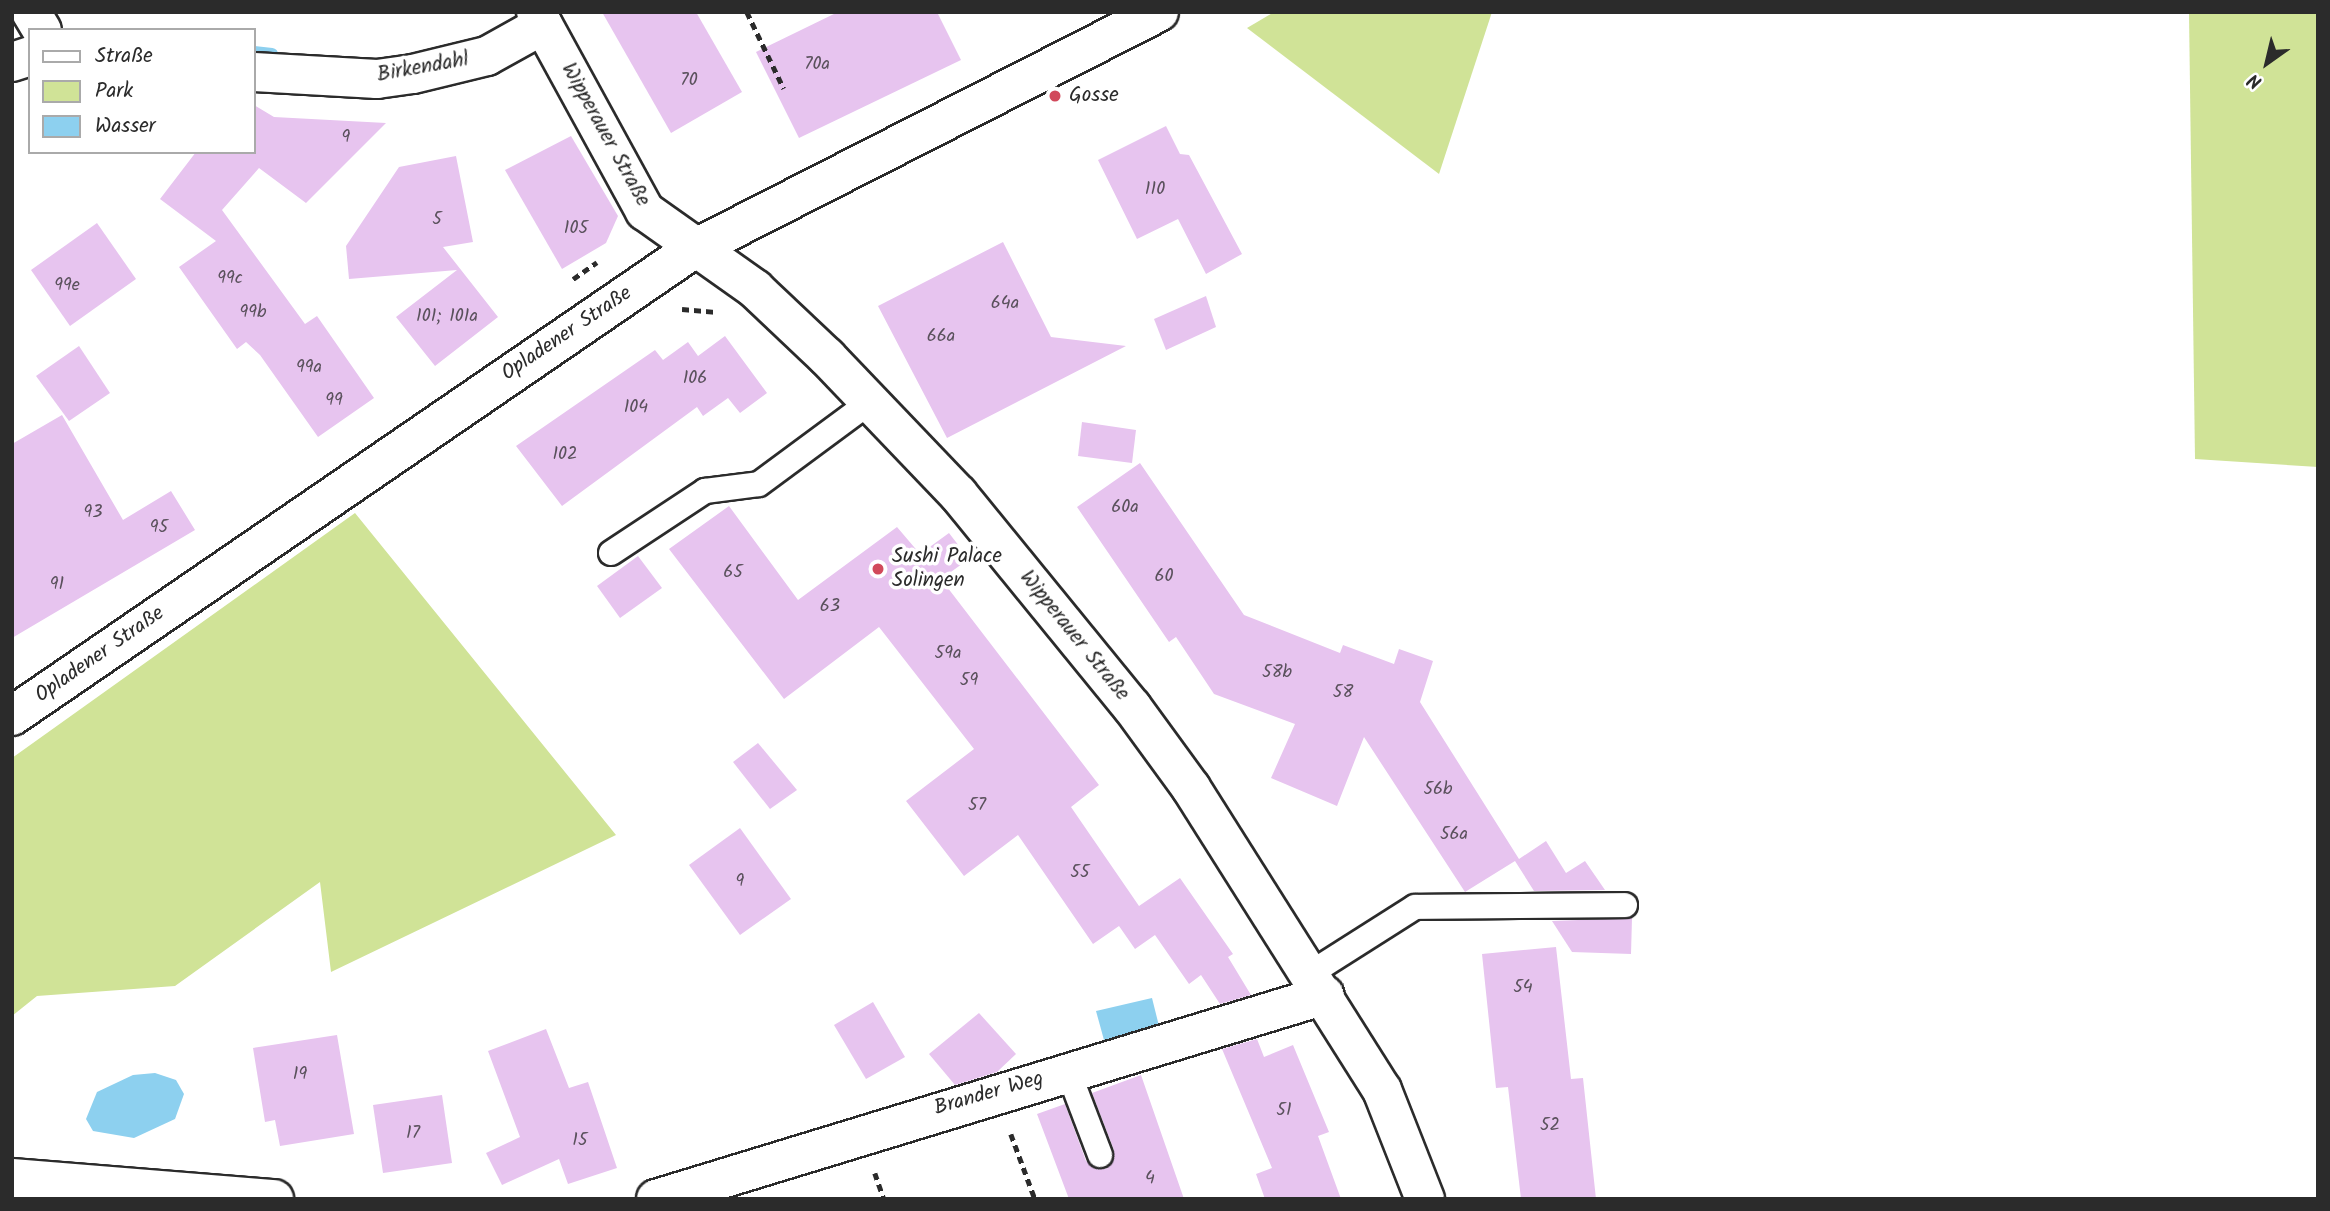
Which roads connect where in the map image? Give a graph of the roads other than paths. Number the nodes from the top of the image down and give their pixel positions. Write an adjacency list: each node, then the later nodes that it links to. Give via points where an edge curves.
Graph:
1 (31, 12): 4 (street)
2 (1159, 12): 6 (street, Opladener Straße)
3 (539, 19): 5 (street, Birkendahl, via 487,56 413,74 377,79); 6 (street, Wipperauer Straße, via 645,211)
4 (41, 28)
5 (256, 72)
6 (692, 250): 7 (street, Wipperauer Straße, via 755,289); 9 (street, Opladener Straße)
7 (870, 402): 8 (lane, via 759,484 705,491); 11 (street, Wipperauer Straße, via 958,494 1132,707)
8 (611, 553)
9 (12, 716)
10 (1625, 905): 11 (lane, via 1415,908)
11 (1318, 984): 12 (street, Brander Weg); 17 (street, Wipperauer Straße, via 1382,1090)
12 (1068, 1071): 13 (lane); 16 (street, Brander Weg)
13 (1100, 1155)
14 (12, 1178): 15 (street)
15 (274, 1199)
16 (656, 1199)
17 (1425, 1199)

